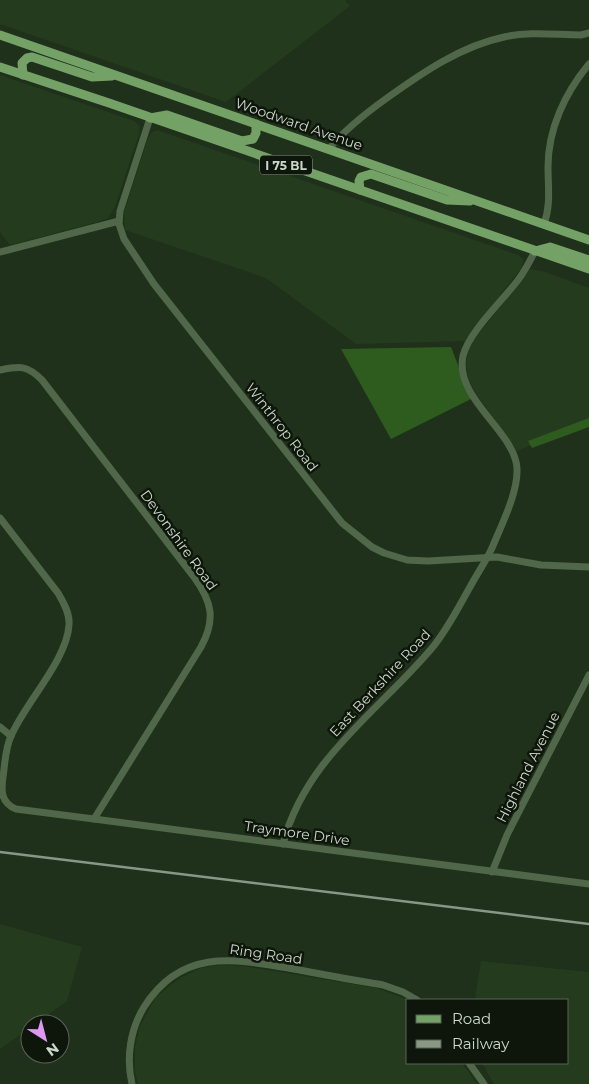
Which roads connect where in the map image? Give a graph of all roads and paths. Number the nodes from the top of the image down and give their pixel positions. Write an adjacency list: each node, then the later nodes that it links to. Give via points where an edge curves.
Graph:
1 (0, 36): 6 (main road, Woodward Avenue / I 75 BL)
2 (588, 37): 9 (street, via 510,36 467,50 408,83 351,126)
3 (589, 64): 13 (street, via 565,101 553,128 548,158 550,204)
4 (0, 68): 5 (main road, I 75 BL)
5 (23, 75): 6 (main road, via 22,62 32,57 92,77); 7 (main road, I 75 BL)
6 (117, 76): 8 (main road, Woodward Avenue / I 75 BL)
7 (150, 118): 8 (main road, via 167,115 242,141 253,139); 10 (main road, I 75 BL); 12 (street)
8 (256, 124): 9 (main road, Woodward Avenue / I 75 BL)
9 (330, 149): 11 (main road, Woodward Avenue / I 75 BL)
10 (360, 190): 11 (main road, via 361,177 371,174 447,200); 15 (main road, I 75 BL)
11 (480, 201): 13 (main road, Woodward Avenue / I 75 BL)
12 (119, 221): 16 (street); 21 (street, Winthrop Road, via 124,239 160,292 348,530 378,550 407,560 428,562)
13 (544, 224): 14 (main road, Woodward Avenue / I 75 BL)
14 (589, 240)
15 (535, 251): 17 (main road, via 550,247); 18 (main road, I 75 BL); 21 (street, East Berkshire Road, via 521,276 473,335 463,357 463,372 470,391 511,450 517,467 511,500)
16 (0, 252)
17 (589, 260)
18 (589, 269)
19 (0, 370): 27 (street, Devonshire Road, via 26,368 42,380 194,576 210,608 211,622 204,641)
20 (0, 518): 25 (street, via 58,593 69,623 56,660)
21 (486, 558): 22 (street, Winthrop Road); 28 (street, East Berkshire Road, via 434,646 319,769 295,809)
22 (589, 567)
23 (589, 675): 29 (street, Highland Avenue, via 507,835)
24 (0, 727): 25 (street)
25 (11, 736): 26 (street)
26 (3, 755): 27 (street, Traymore Drive, via 1,790 5,802 16,809)
27 (94, 819): 28 (street, Traymore Drive)
28 (283, 844): 29 (street, Traymore Drive)
29 (492, 872): 30 (street, Traymore Drive)
30 (589, 884)
31 (415, 999): 33 (street, Ring Road, via 390,987 350,979 245,961 205,963 168,981 142,1011 130,1044)
32 (470, 1064): 34 (street)
33 (132, 1084)
34 (484, 1084)

